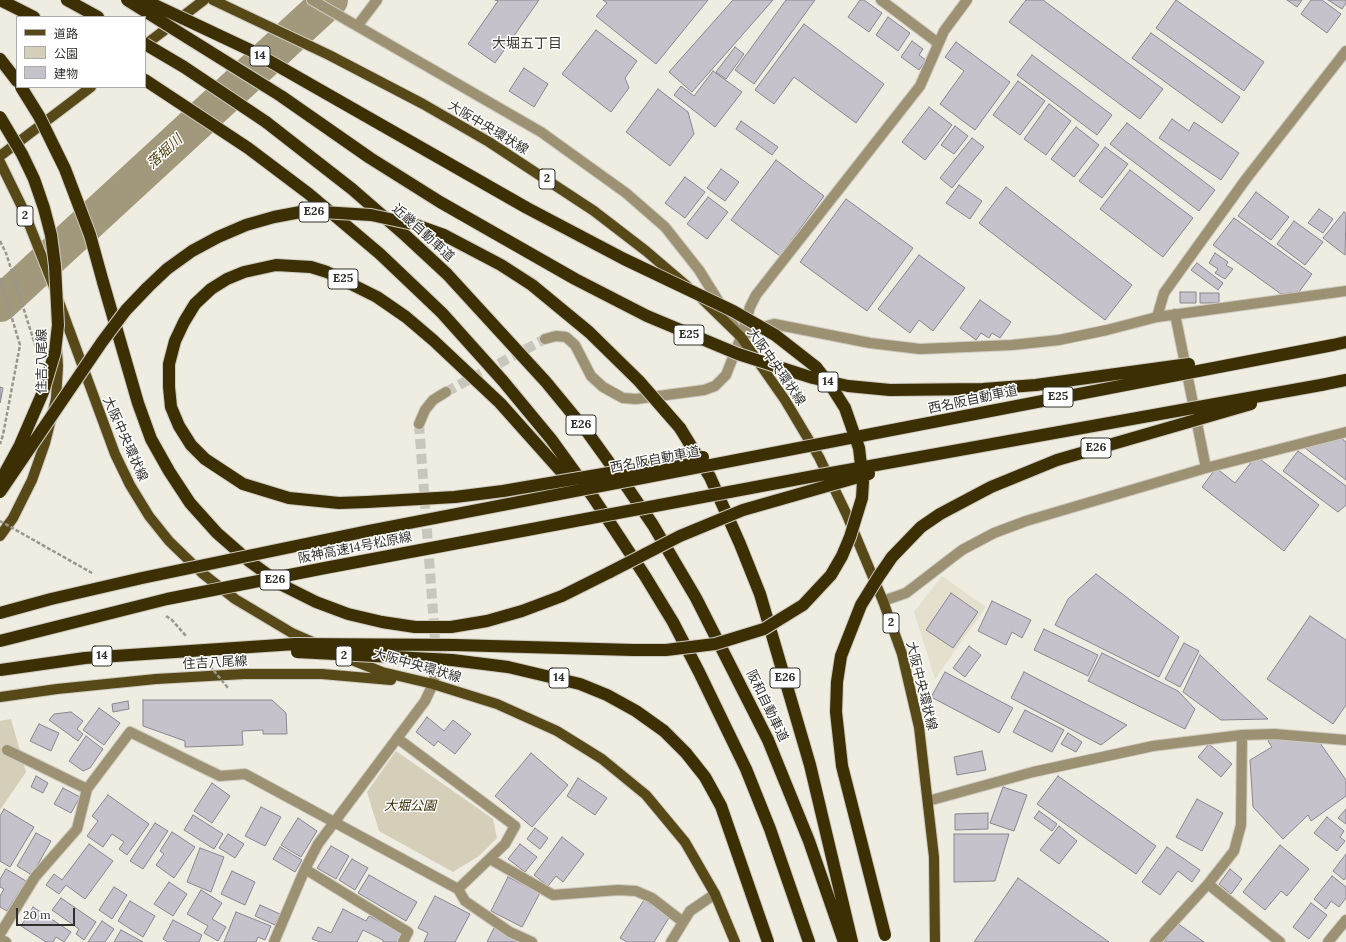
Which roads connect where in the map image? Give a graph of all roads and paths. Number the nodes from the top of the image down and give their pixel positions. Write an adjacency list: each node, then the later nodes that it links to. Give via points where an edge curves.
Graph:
1 (0, 0): 11 (highway)
2 (67, 0): 12 (highway)
3 (126, 0): 35 (highway, E25, bridge, via 274,92 370,158 547,263 647,316 738,354 805,376 848,386 890,390 982,389 1036,385)
4 (144, 0): 55 (highway, 14, bridge, via 250,50 527,208 624,259 733,310 775,335 816,367 834,389 853,427 863,482 850,537 831,575 803,605 784,618 728,641 694,648 666,650 310,644)
5 (204, 0): 14 (main road)
6 (213, 0): 32 (main road, 大阪中央環状線 / 2, via 329,55 489,142 576,199 646,251 709,304)
7 (312, 0): 13 (street)
8 (377, 0): 13 (street)
9 (882, 0): 15 (street)
10 (967, 0): 15 (street, via 944,30)
11 (32, 16)
12 (96, 16)
13 (358, 25): 32 (street, via 541,132 626,193 666,227 699,270)
14 (146, 43)
15 (938, 43): 32 (street, via 920,86 756,295)
16 (146, 45): 49 (highway, 近畿自動車道 / E26, bridge, via 266,122 352,189 447,274 588,432)
17 (1346, 51): 31 (street, via 1246,179 1164,293)
18 (0, 60): 19 (highway)
19 (16, 80)
20 (146, 81): 50 (highway, E26, via 248,148 309,194 374,249 442,313 552,439)
21 (22, 88): 44 (highway, E26, bridge, via 39,116 65,169 90,235 138,403 151,438 169,471 190,503 217,533 282,585 316,602 348,614 415,627 452,626 487,621 562,596 680,536 743,510)
22 (89, 88): 24 (main road)
23 (0, 117): 46 (highway, bridge, via 22,154 44,208 56,266 58,325 55,352 43,392 20,445)
24 (0, 156)
25 (0, 162): 27 (main road, 大阪中央環状線 / 2)
26 (0, 241): 36 (path)
27 (48, 270): 51 (main road, 住吉八尾線, via 58,366 56,399 32,480 13,518); 58 (main road, 大阪中央環状線 / 2, via 115,454 149,516 169,541 202,573 235,599 292,633 382,672)
28 (0, 278): 42 (path, via 20,345)
29 (1346, 291): 30 (street)
30 (1175, 314): 31 (street); 45 (street)
31 (1157, 317): 32 (street, via 1059,340 967,348 920,349 870,343 774,324 755,329)
32 (741, 337): 33 (street, via 726,375 715,386 704,390 636,399 623,398 602,387 591,376 575,345 566,337); 52 (main road, 大阪中央環状線 / 2, via 785,400 819,457)
33 (545, 339)
34 (1346, 342): 35 (highway, 西名阪自動車道 / E25)
35 (1333, 345): 43 (highway, 西名阪自動車道 / E25, bridge, via 917,426)
36 (38, 355)
37 (1346, 380): 38 (highway)
38 (1322, 385): 44 (highway, bridge); 86 (highway, E26, bridge, via 1111,443 1020,474 940,514 922,527 892,557 861,605 850,631 841,656 836,712 842,766)
39 (446, 392): 40 (street, via 433,400)
40 (419, 424)
41 (1346, 432): 45 (street)
42 (0, 444)
43 (783, 449): 47 (highway, 西名阪自動車道 / E25, bridge); 50 (highway, E25, bridge, via 732,452 503,491 455,497 353,503 289,498 243,484 205,460 191,445 179,426 172,407 169,364 175,341 195,304 227,279 260,267 276,265 311,267 343,279 377,297 433,340 500,403)
44 (939, 454): 54 (highway, 阪神高速14号松原線, bridge, via 167,600)
45 (1206, 468): 52 (street, via 1026,521 994,533 962,550 906,593)
46 (0, 481)
47 (606, 484): 53 (highway, 阪神高速14号松原線, bridge, via 196,566)
48 (0, 492): 85 (highway, E26, bridge, via 126,310 152,282 192,251 246,225 306,212 371,215 444,234 532,285 589,332 634,376 680,428 710,476 760,594 810,765)
49 (633, 496): 84 (highway, 阪和自動車道 / E26, via 696,598 768,740 809,840)
50 (618, 535): 83 (highway, E26, via 673,622 740,755 770,828)
51 (0, 536)
52 (883, 601): 65 (main road, 大阪中央環状線 / 2, via 902,654 919,727)
53 (0, 613)
54 (0, 641)
55 (204, 649): 57 (highway, 14, bridge, via 85,658); 82 (highway, 14, bridge, via 452,660 508,667 549,676 580,684 607,695 664,731 705,777 720,806)
56 (437, 667): 58 (street)
57 (0, 670)
58 (432, 684): 59 (main road, 住吉八尾線, via 322,674 244,674 148,680); 61 (street, via 425,701); 71 (main road, 大阪中央環状線 / 2, via 497,704 557,731 602,759 646,795 686,842)
59 (0, 697)
60 (1242, 735): 62 (street, via 1274,734); 65 (street, via 1153,746 1033,772); 69 (street, via 1241,825 1234,851)
61 (397, 738): 66 (street); 67 (street, via 515,826 505,844)
62 (1346, 740)
63 (7, 750): 64 (street)
64 (87, 789): 66 (street, via 130,732 220,776 245,774); 74 (street, via 77,829 35,877)
65 (928, 800): 87 (main road, 大阪中央環状線 / 2, via 934,857)
66 (334, 821): 68 (street); 70 (street)
67 (490, 859): 70 (street); 73 (street, via 553,895 636,891 652,898)
68 (304, 869): 77 (street); 78 (street, via 408,932)
69 (1208, 884): 88 (street); 89 (street)
70 (458, 889): 79 (street, via 465,901 510,932)
71 (715, 894): 73 (street, via 690,911); 81 (main road, 大阪中央環状線 / 2)
72 (1346, 920): 90 (street)
73 (684, 922): 80 (street)
74 (0, 934)
75 (0, 939): 76 (street)
76 (6, 942)
77 (274, 942)
78 (403, 942)
79 (532, 942)
80 (672, 942)
81 (735, 942)
82 (768, 942)
83 (808, 942)
84 (844, 942)
85 (852, 942)
86 (886, 942)
87 (935, 942)
88 (1155, 942)
89 (1280, 942)
90 (1328, 942)

